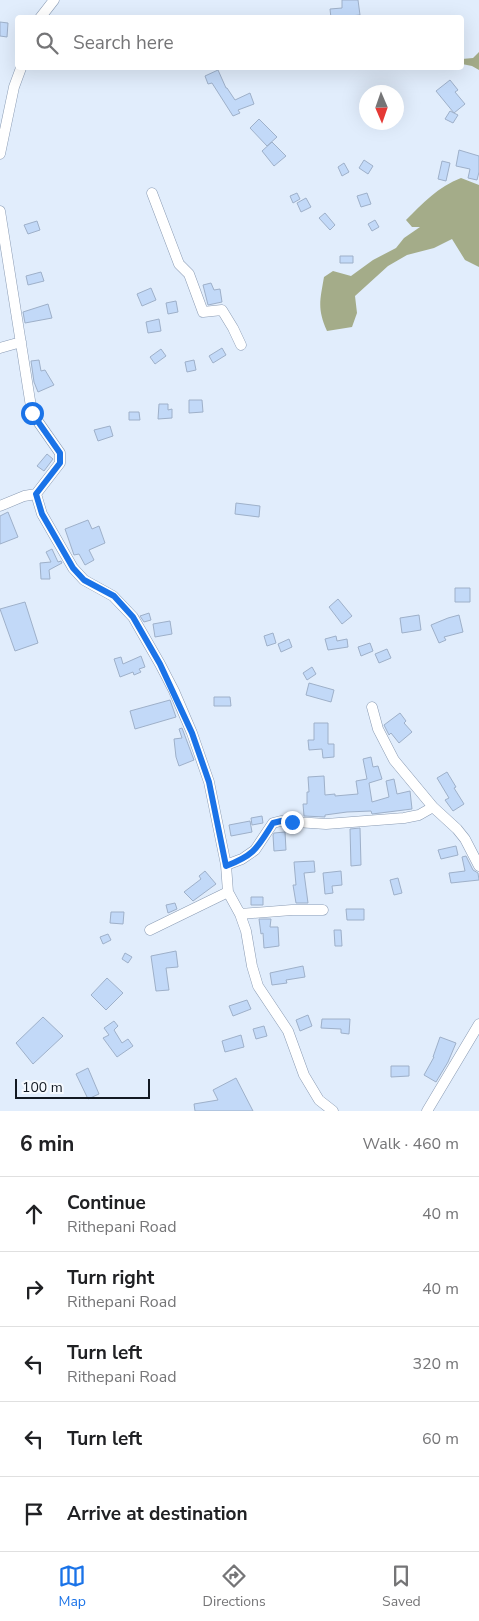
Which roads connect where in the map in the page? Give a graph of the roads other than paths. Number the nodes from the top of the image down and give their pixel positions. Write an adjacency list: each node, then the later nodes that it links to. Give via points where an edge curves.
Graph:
1 (54, 0): 2 (street)
2 (42, 15)
3 (20, 70): 4 (street)
4 (0, 154)
5 (152, 193): 8 (street, via 179,264 190,274 203,312 222,310)
6 (0, 211): 7 (street)
7 (21, 342): 9 (street); 10 (street, via 32,413 60,453 60,463)
8 (241, 345)
9 (0, 348)
10 (36, 494): 11 (street); 14 (street, via 42,514 73,568 84,580 114,596 133,617 160,664 192,733 209,782)
11 (0, 506)
12 (372, 707): 13 (street, via 378,729 394,760)
13 (433, 807): 14 (street, via 404,818 326,824 273,823 255,850); 15 (street, via 458,829)
14 (226, 866): 16 (street)
15 (479, 866)
16 (228, 892): 18 (street); 19 (street)
17 (323, 910): 18 (street)
18 (240, 914): 21 (street, via 258,986 288,1031 304,1076 319,1100)
19 (150, 930)
20 (479, 1024): 22 (street)
21 (334, 1111)
22 (428, 1111)

